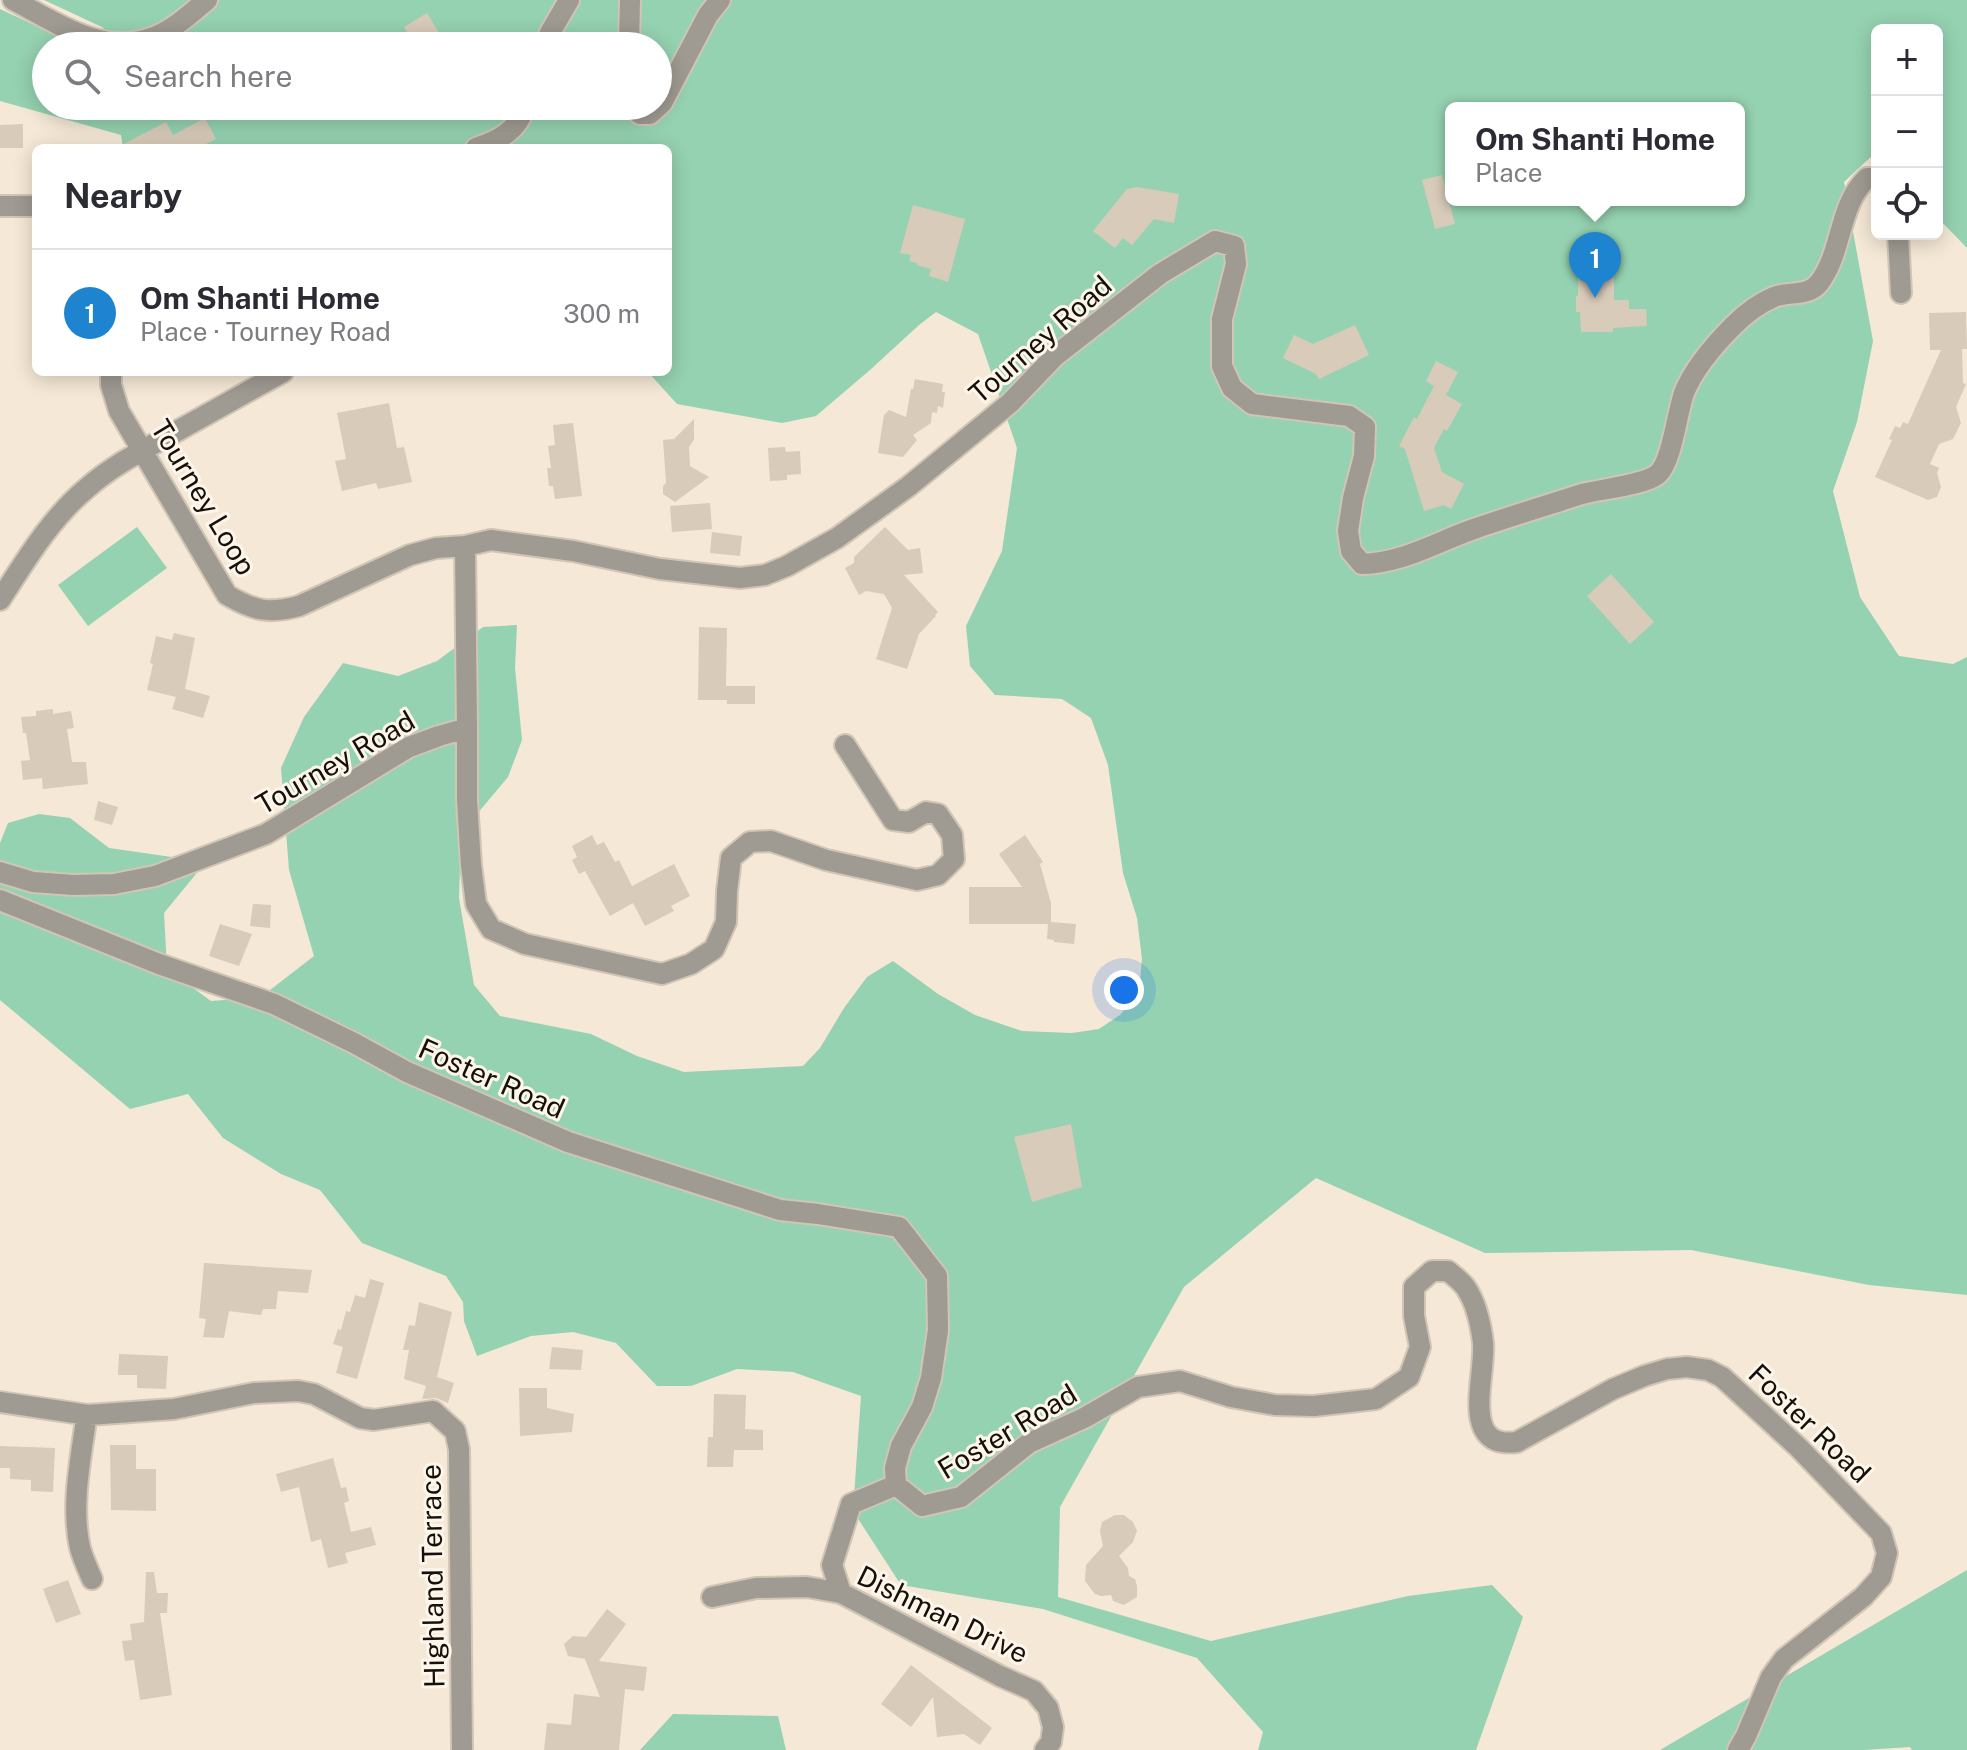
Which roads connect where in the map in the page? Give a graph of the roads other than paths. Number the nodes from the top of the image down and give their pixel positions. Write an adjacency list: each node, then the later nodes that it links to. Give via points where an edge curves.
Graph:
1 (13, 0): 6 (street)
2 (207, 0): 7 (street)
3 (569, 0): 8 (street)
4 (630, 0): 9 (street)
5 (720, 0): 10 (street)
6 (75, 32)
7 (163, 32)
8 (551, 32)
9 (629, 32)
10 (672, 84)
11 (519, 120): 12 (street, via 507,134)
12 (485, 144)
13 (1871, 178): 21 (street, Tourney Road, via 1851,200 1819,284 1755,307 1704,361 1686,389 1660,472 1648,480 1583,494 1471,530 1381,564 1362,564 1351,551 1348,531 1365,427 1349,416 1252,404 1232,388 1222,366 1222,319 1236,264 1234,246 1215,241 1160,274 1055,356 1010,403 909,486 837,538 765,575 740,578 674,571 491,540)
14 (0, 206): 15 (street)
15 (32, 206)
16 (1898, 240): 17 (street)
17 (1901, 293)
18 (111, 376): 20 (street, Tourney Loop, via 119,411)
19 (276, 376): 20 (street)
20 (142, 450): 21 (street, Tourney Loop, via 227,595 261,611 299,606 410,555); 22 (street, via 60,513)
21 (465, 546): 23 (street)
22 (0, 600)
23 (467, 728): 24 (street, via 471,865 476,904 491,929 525,944 662,974 714,949 726,922 731,858 750,842 771,841 826,860 917,880 938,875 954,859 952,835 938,814 926,812 909,822 893,820); 25 (street, Tourney Road, via 409,747 266,834 155,876 73,885 33,882)
24 (845, 745)
25 (0, 872)
26 (0, 900): 29 (street, Foster Road, via 274,1004 407,1072 568,1142 780,1210 899,1227 937,1276 938,1330 931,1378 901,1446)
27 (0, 1402): 28 (street)
28 (88, 1415): 30 (street, via 77,1506 81,1551); 33 (street, Highland Terrace, via 298,1391 360,1418 433,1411 455,1431 459,1449)
29 (896, 1485): 31 (street, via 851,1504 832,1565); 35 (street, Foster Road, via 922,1506 961,1497 1029,1443 1138,1387 1180,1381 1275,1405 1376,1399 1409,1377 1420,1347 1414,1287 1432,1271 1448,1271 1466,1287 1473,1304 1483,1343 1481,1427 1493,1440 1517,1442 1644,1376 1687,1367 1708,1370 1799,1448 1881,1533 1887,1553 1881,1577 1784,1659)
30 (92, 1579)
31 (841, 1593): 32 (street, Dishman Drive, via 756,1588); 34 (street, Dishman Drive, via 1034,1691 1048,1708 1053,1727)
32 (712, 1597)
33 (462, 1750)
34 (1045, 1750)
35 (1738, 1750)

